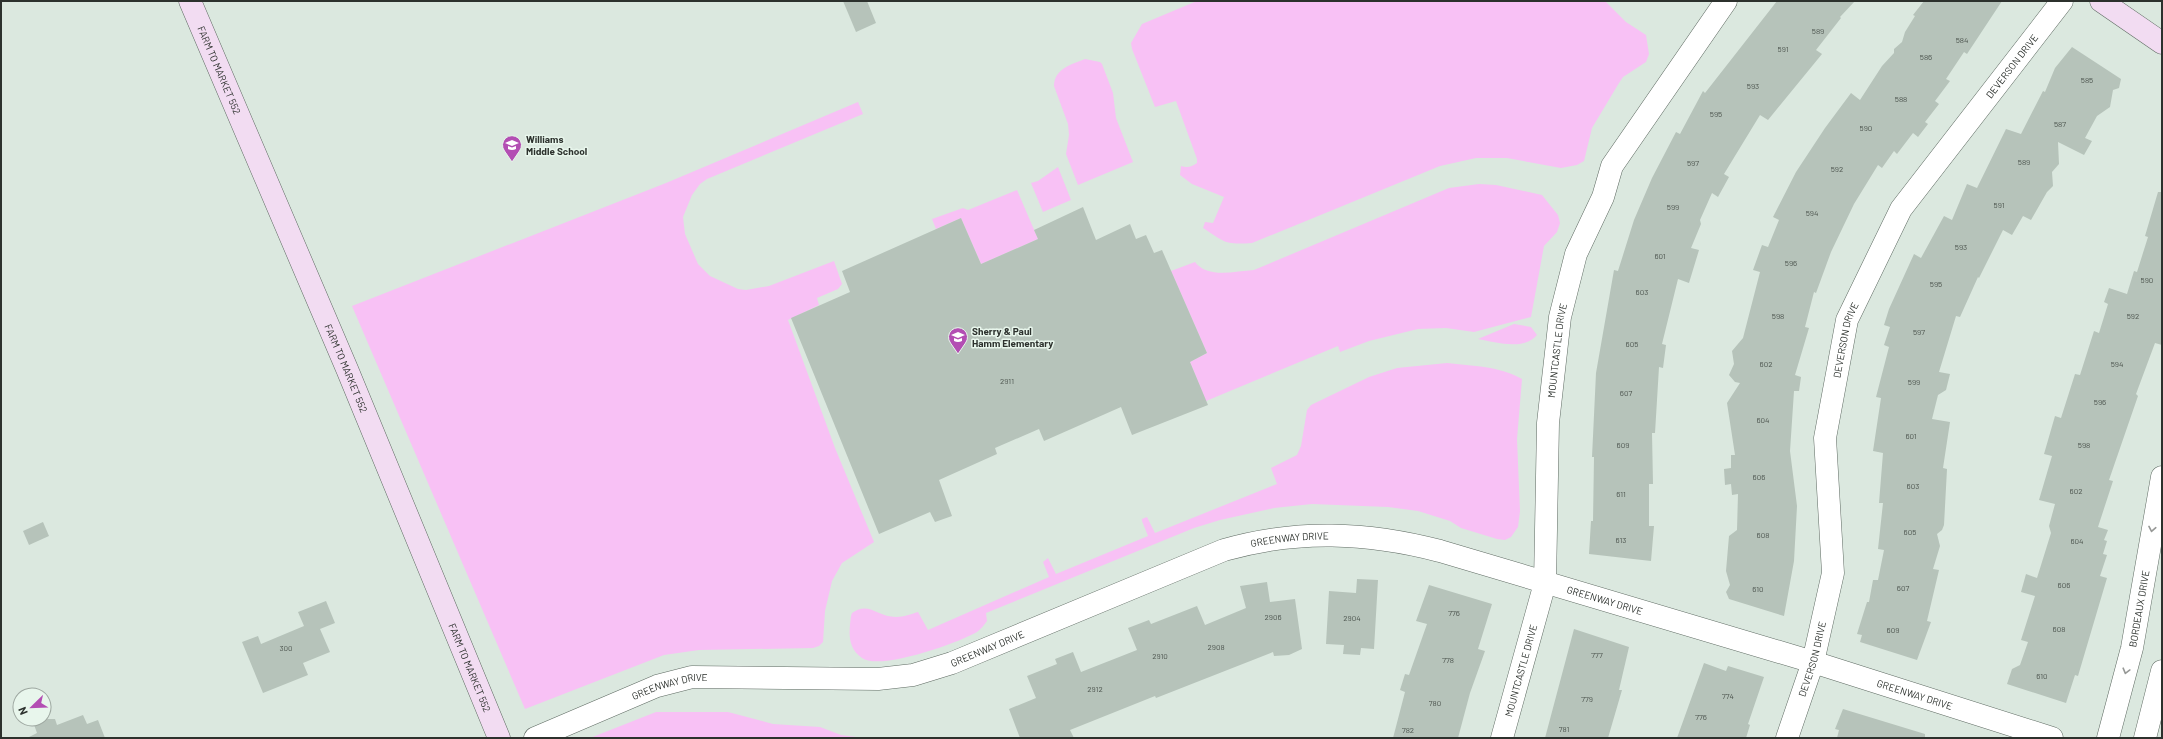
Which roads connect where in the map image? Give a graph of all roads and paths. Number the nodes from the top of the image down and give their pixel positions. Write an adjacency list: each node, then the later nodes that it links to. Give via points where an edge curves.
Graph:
1 (190, 1): 10 (main road, FARM TO MARKET 552, via 347,369)
2 (1726, 1): 7 (street, MOUNTCASTLE DRIVE, via 1612,166 1603,197 1576,254 1560,317 1548,424)
3 (2062, 1): 8 (street, DEVERSON DRIVE, via 1901,209 1847,320 1826,438 1833,573)
4 (2101, 1): 5 (main road)
5 (2162, 43)
6 (2162, 477): 15 (street, BORDEAUX DRIVE, one-way to 15, via 2132,648)
7 (1545, 583): 8 (street, GREENWAY DRIVE); 11 (street, GREENWAY DRIVE, via 1440,551 1390,540 1330,534 1266,540 1210,555 926,672 867,680 692,677 657,686); 12 (street, MOUNTCASTLE DRIVE)
8 (1813, 662): 13 (street, DEVERSON DRIVE); 14 (street, GREENWAY DRIVE)
9 (2162, 671): 16 (street)
10 (499, 738)
11 (535, 738)
12 (1502, 738)
13 (1787, 738)
14 (2052, 738)
15 (2108, 738)
16 (2145, 738)

